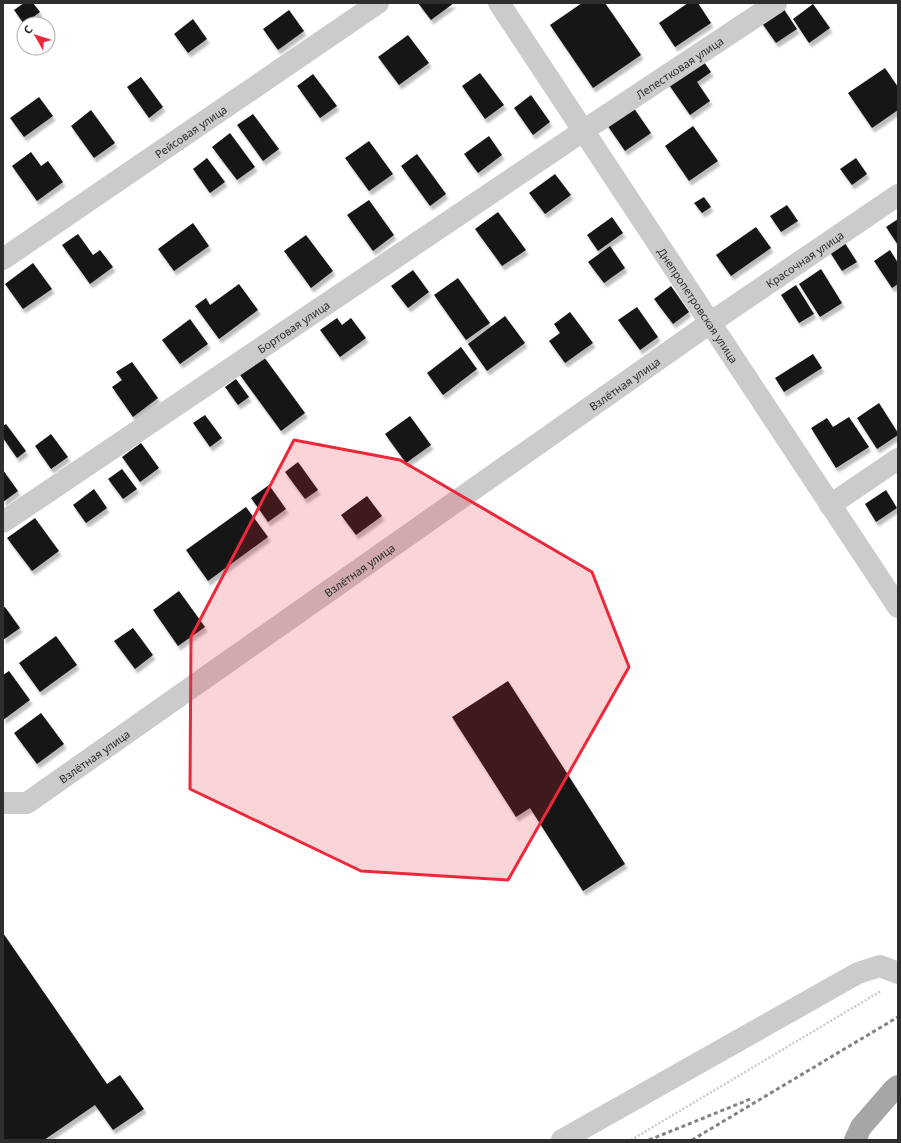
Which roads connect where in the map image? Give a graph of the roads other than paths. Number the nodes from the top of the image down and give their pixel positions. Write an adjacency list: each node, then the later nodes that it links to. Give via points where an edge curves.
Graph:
1 (378, 3): 6 (street, Рейсовая улица)
2 (499, 3): 4 (street, Днепропетровская улица)
3 (776, 3): 4 (street, Лепестковая улица)
4 (583, 131): 7 (street, Днепропетровская улица); 10 (street, Бортовая улица)
5 (898, 195): 7 (street, Красочная улица)
6 (3, 259)
7 (710, 323): 9 (street, Днепропетровская улица); 12 (street, Взлётная улица, via 27,803)
8 (898, 459): 9 (street)
9 (830, 504): 11 (street, Днепропетровская улица)
10 (3, 522)
11 (898, 607)
12 (3, 803)
13 (891, 981): 16 (street, via 880,966 858,973)
14 (898, 1086): 15 (main road)
15 (854, 1136)
16 (562, 1140)

